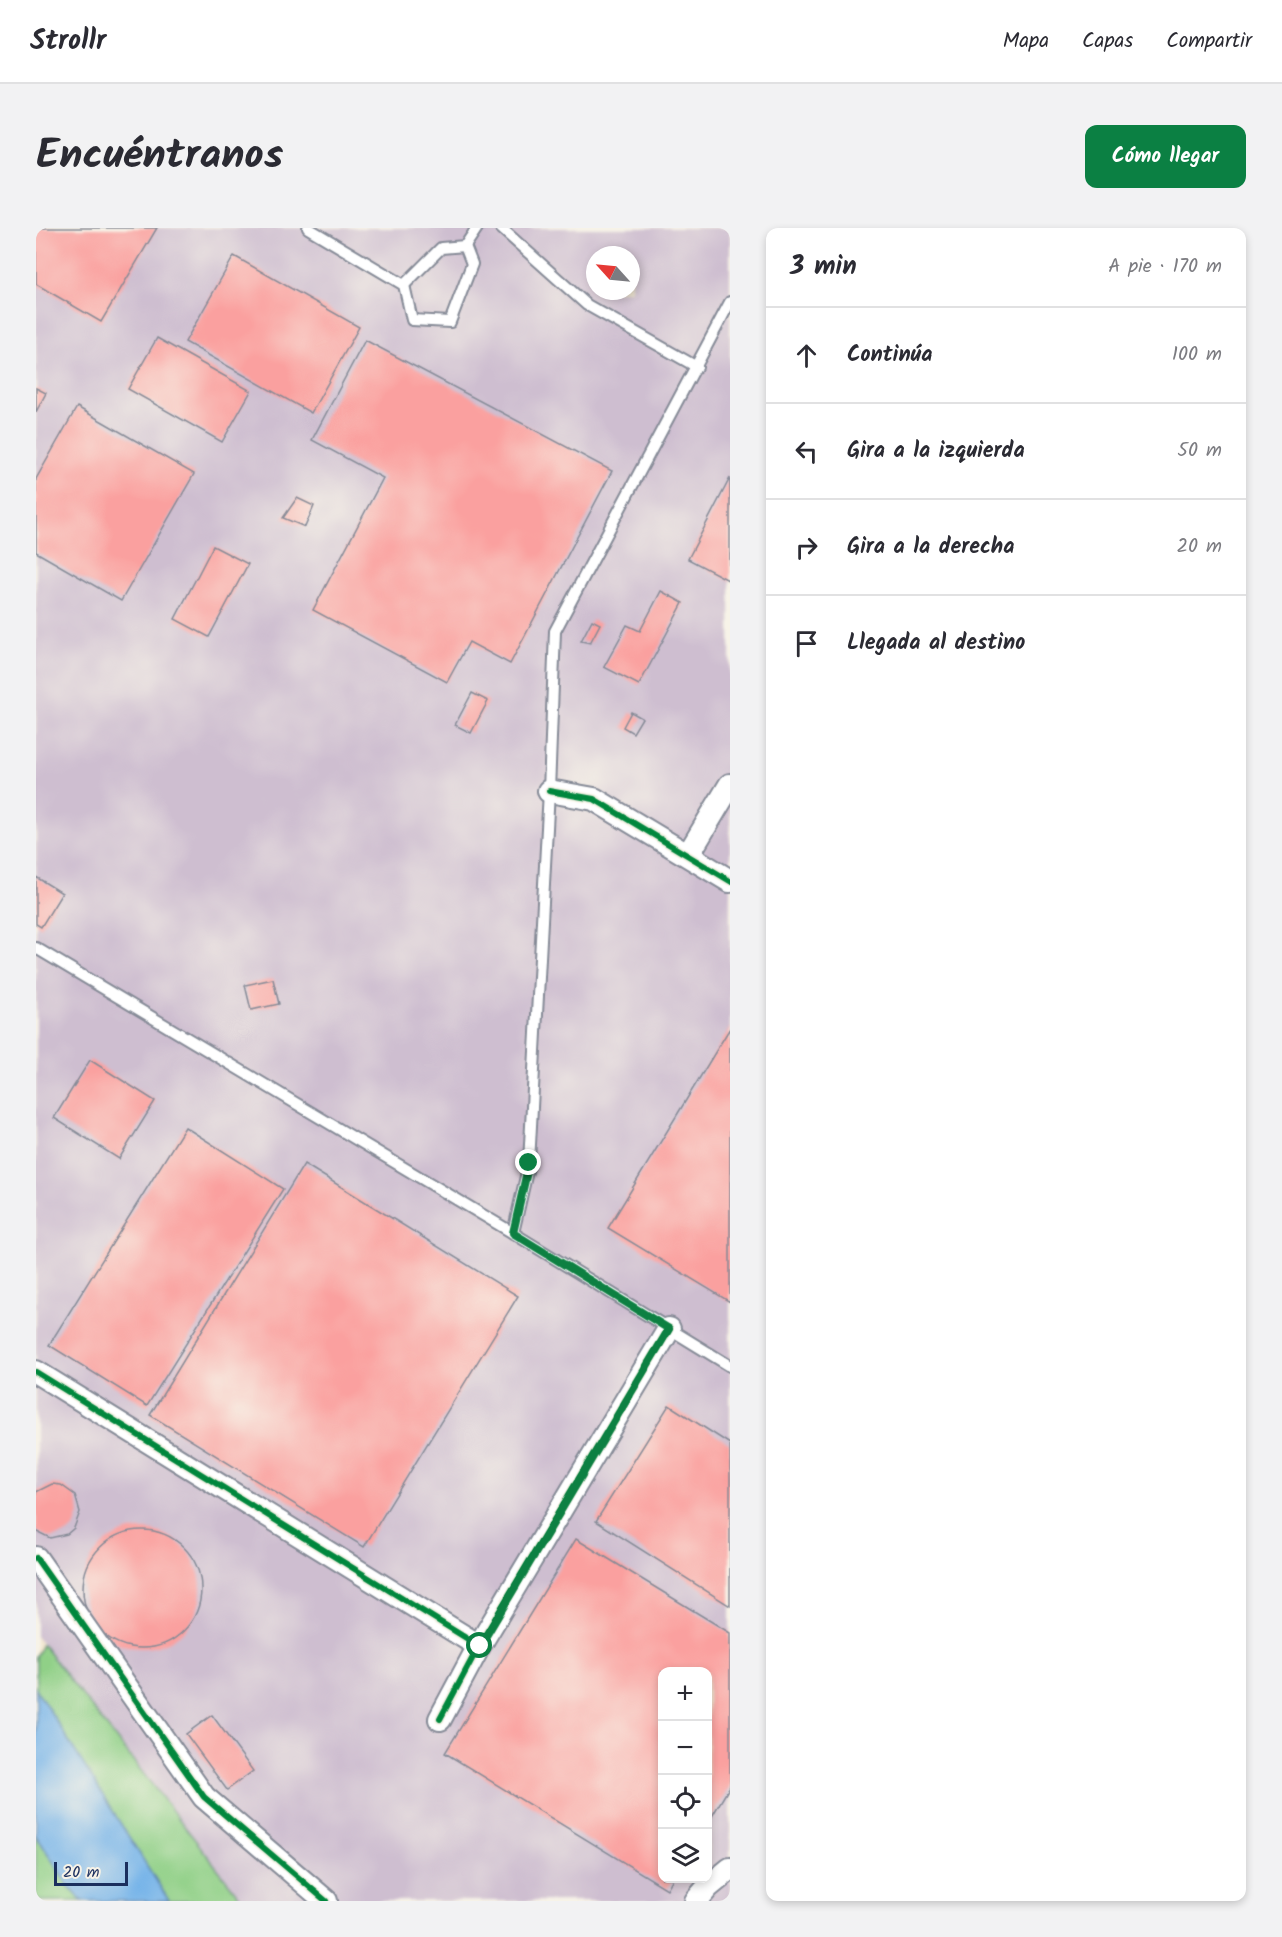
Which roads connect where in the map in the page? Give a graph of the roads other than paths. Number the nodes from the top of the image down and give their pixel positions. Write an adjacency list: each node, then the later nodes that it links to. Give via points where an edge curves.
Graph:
1 (308, 228): 5 (lane)
2 (477, 228): 4 (lane)
3 (501, 228): 7 (lane, via 587,305)
4 (465, 246): 5 (lane, via 441,249); 5 (lane, via 472,264 450,322 412,320)
5 (404, 285)
6 (730, 302): 7 (lane)
7 (697, 367): 9 (lane, via 555,631)
8 (730, 785): 10 (street)
9 (549, 791): 10 (street, via 594,799); 13 (lane, via 529,1163)
10 (688, 855): 11 (street)
11 (730, 881)
12 (36, 948): 13 (lane)
13 (513, 1233): 14 (lane)
14 (669, 1329): 15 (lane); 18 (street)
15 (730, 1366)
16 (36, 1372): 18 (street)
17 (36, 1558): 21 (street, via 204,1797)
18 (480, 1646): 19 (street)
19 (440, 1719)
20 (730, 1869): 22 (street)
21 (326, 1901)
22 (696, 1901)

